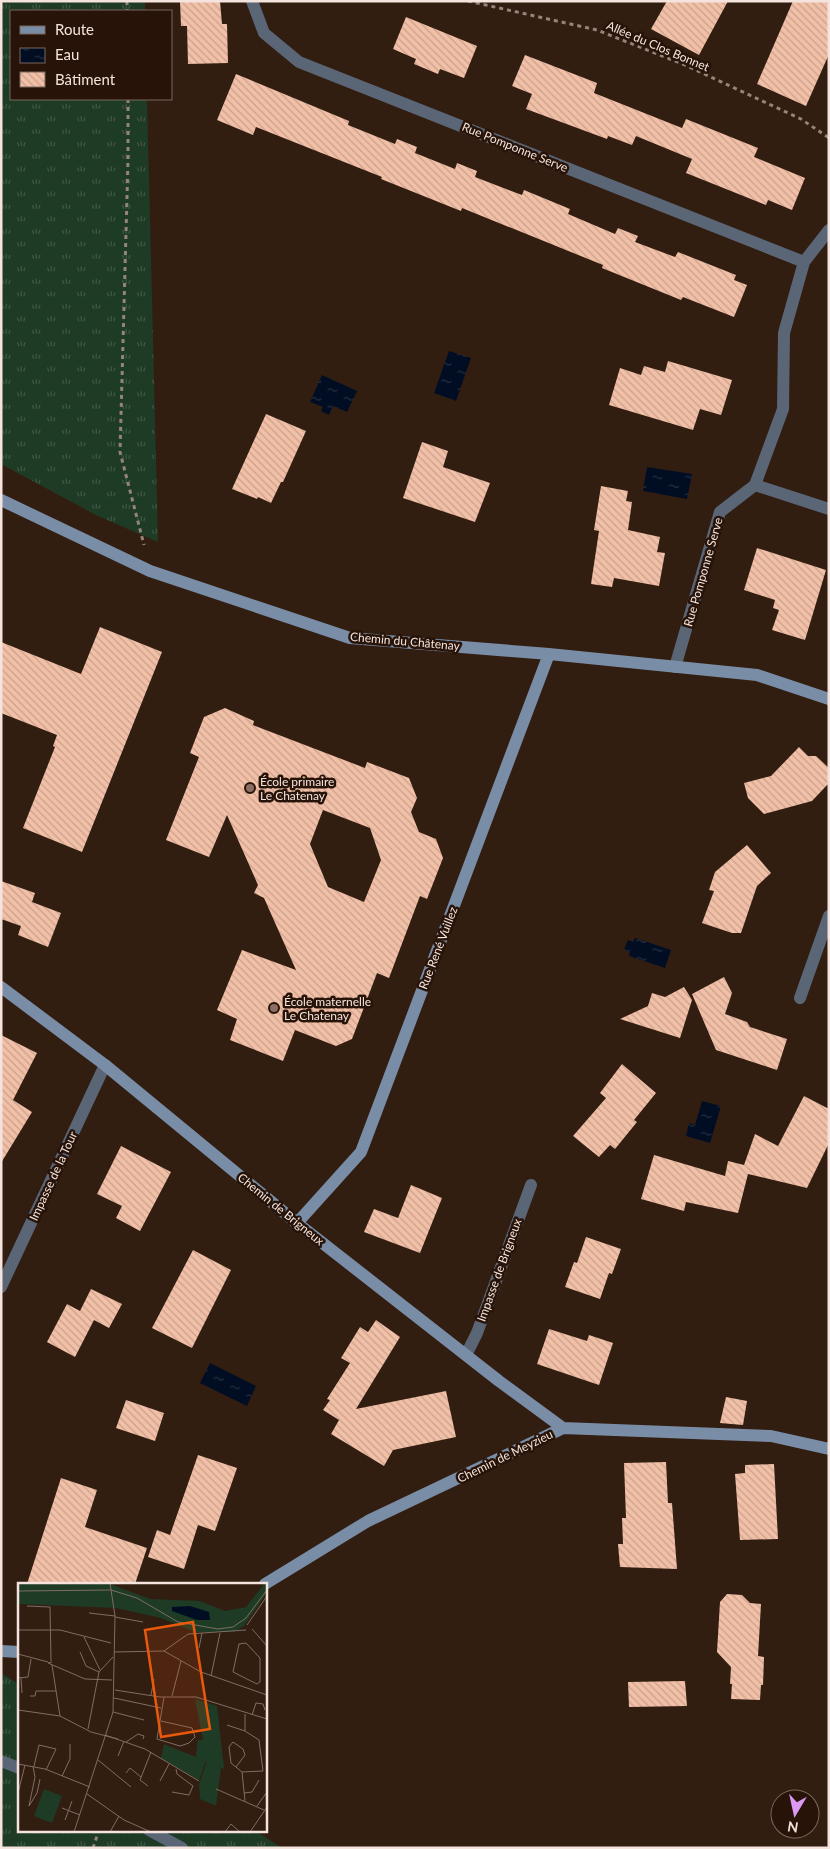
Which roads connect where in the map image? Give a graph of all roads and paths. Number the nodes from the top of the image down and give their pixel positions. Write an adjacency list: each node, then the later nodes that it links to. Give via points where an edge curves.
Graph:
1 (252, 1): 6 (street, Rue Pomponne Serve, via 264,34 299,62)
2 (468, 1): 4 (path, Allée du Clos Bonnet, via 597,30 685,65 801,119)
3 (128, 100): 10 (path, via 120,452)
4 (829, 138)
5 (829, 230): 6 (street)
6 (804, 262): 7 (street, via 784,333 783,409)
7 (755, 486): 9 (street); 12 (street, Rue Pomponne Serve, via 720,512)
8 (1, 500): 10 (street, Chemin du Châtenay)
9 (829, 509)
10 (150, 571): 11 (street, Chemin du Châtenay, via 350,638)
11 (549, 654): 12 (street, Chemin du Châtenay); 19 (street, Rue René Vuillez, via 361,1152)
12 (675, 667): 13 (street, Chemin du Châtenay, via 757,674)
13 (829, 699)
14 (829, 916): 16 (street)
15 (1, 987): 17 (street, Chemin de Brigneux)
16 (800, 998)
17 (105, 1065): 19 (street, Chemin de Brigneux); 20 (street, Impasse de la Tour)
18 (530, 1185): 21 (street, Impasse de Brigneux, via 477,1333)
19 (297, 1223): 21 (street, Chemin de Brigneux)
20 (1, 1287)
21 (466, 1355): 22 (street, Chemin de Brigneux)
22 (563, 1428): 23 (street, Chemin de Meyzieu, via 771,1436); 24 (street, Chemin de Meyzieu, via 368,1521)
23 (829, 1449)
24 (266, 1583)
25 (1, 1651): 26 (street)
26 (18, 1652)
27 (1, 1761): 28 (street)
28 (18, 1768)
29 (98, 1832): 31 (path)
30 (153, 1832): 32 (street)
31 (93, 1848)
32 (182, 1848)

